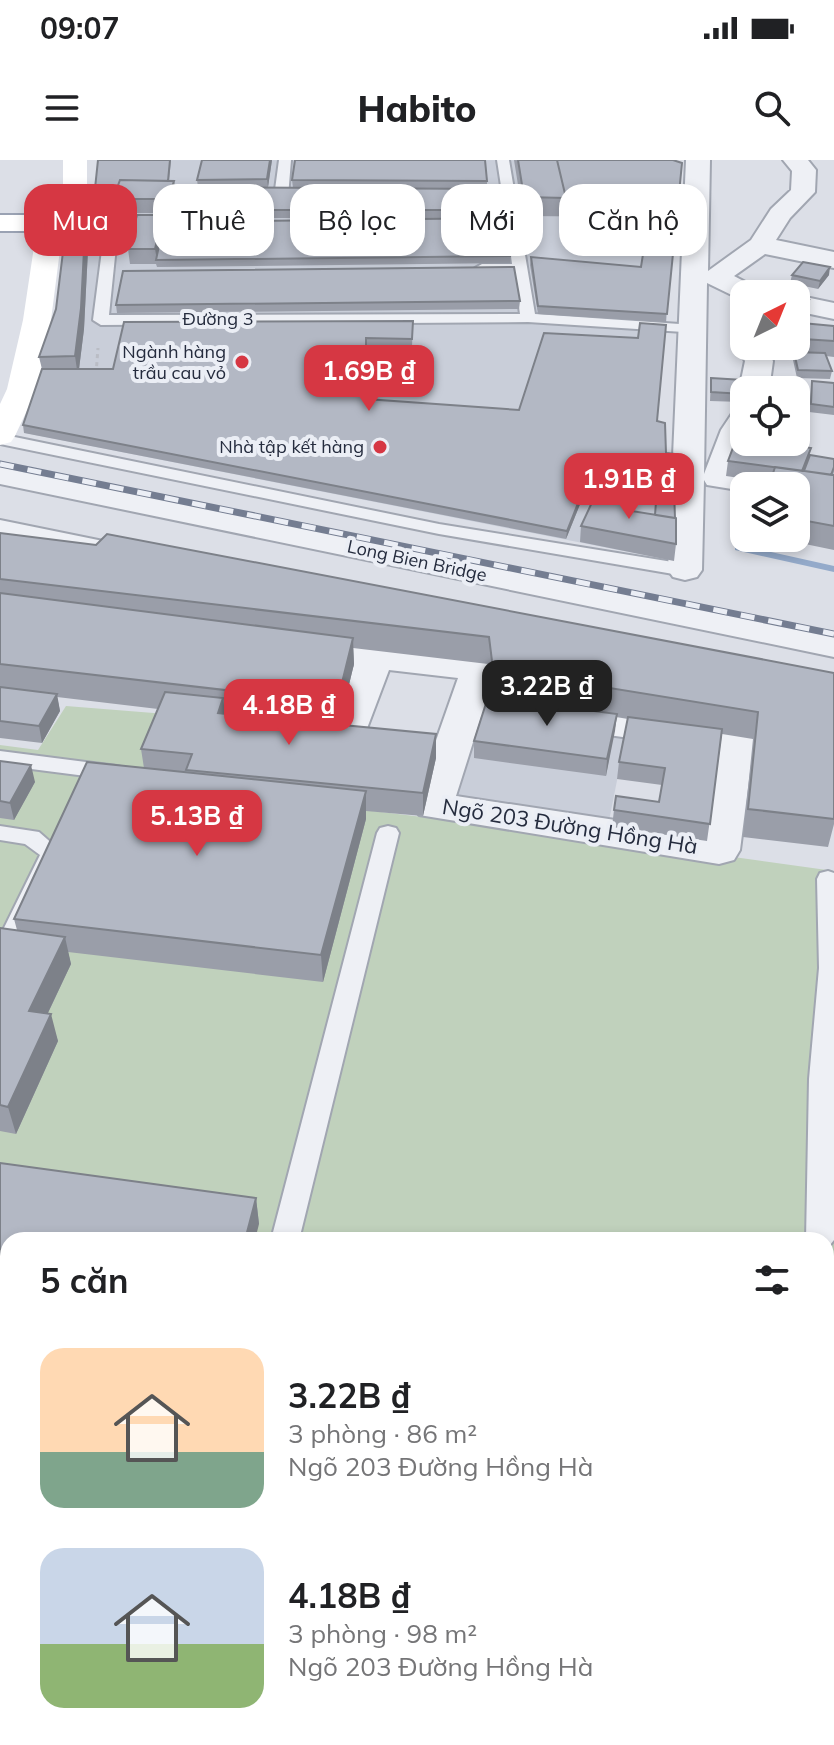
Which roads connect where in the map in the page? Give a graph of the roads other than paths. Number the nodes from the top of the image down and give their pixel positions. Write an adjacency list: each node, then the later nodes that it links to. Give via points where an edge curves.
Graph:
1 (75, 160): 6 (street)
2 (285, 160): 9 (lane, via 277,194)
3 (503, 160): 7 (lane)
4 (698, 160): 24 (street)
5 (795, 160): 8 (street, via 804,170)
6 (75, 184)
7 (507, 184)
8 (803, 192): 10 (street); 13 (street, via 780,214)
9 (290, 193)
10 (834, 196)
11 (0, 223): 12 (street)
12 (24, 223)
13 (760, 245): 17 (street); 20 (street, via 716,277)
14 (46, 256): 25 (street, via 22,389)
15 (114, 256): 23 (lane, Đường 3, via 115,272 101,320)
16 (519, 256): 19 (lane)
17 (834, 260)
18 (473, 268): 19 (lane)
19 (521, 268): 23 (lane)
20 (730, 285)
21 (810, 306): 22 (street)
22 (834, 311)
23 (528, 318): 24 (lane, Đường 3)
24 (694, 330): 31 (street)
25 (0, 437): 34 (lane, via 439,529)
26 (730, 446): 29 (street, via 718,478)
27 (0, 455): 35 (street, Long Bien Bridge)
28 (0, 475): 37 (street, Long Bien Bridge)
29 (730, 480)
30 (589, 484): 31 (lane)
31 (688, 494): 34 (street)
32 (0, 530): 33 (street)
33 (124, 554)
34 (685, 570)
35 (834, 623)
36 (266, 643): 38 (street, Ngõ 203 Đường Hồng Hà)
37 (834, 646)
38 (375, 657): 39 (street, Ngõ 203 Đường Hồng Hà, via 480,670); 40 (street)
39 (467, 703): 39 (street, Ngõ 203 Đường Hồng Hà, via 735,741 719,850 433,806 436,750)
40 (344, 740)
41 (0, 758): 42 (lane)
42 (132, 775)
43 (0, 833): 46 (lane, via 31,837 52,853)
44 (388, 833): 47 (lane)
45 (828, 879): 48 (lane, via 831,968 822,1079)
46 (11, 938)
47 (287, 1232)
48 (820, 1232)

